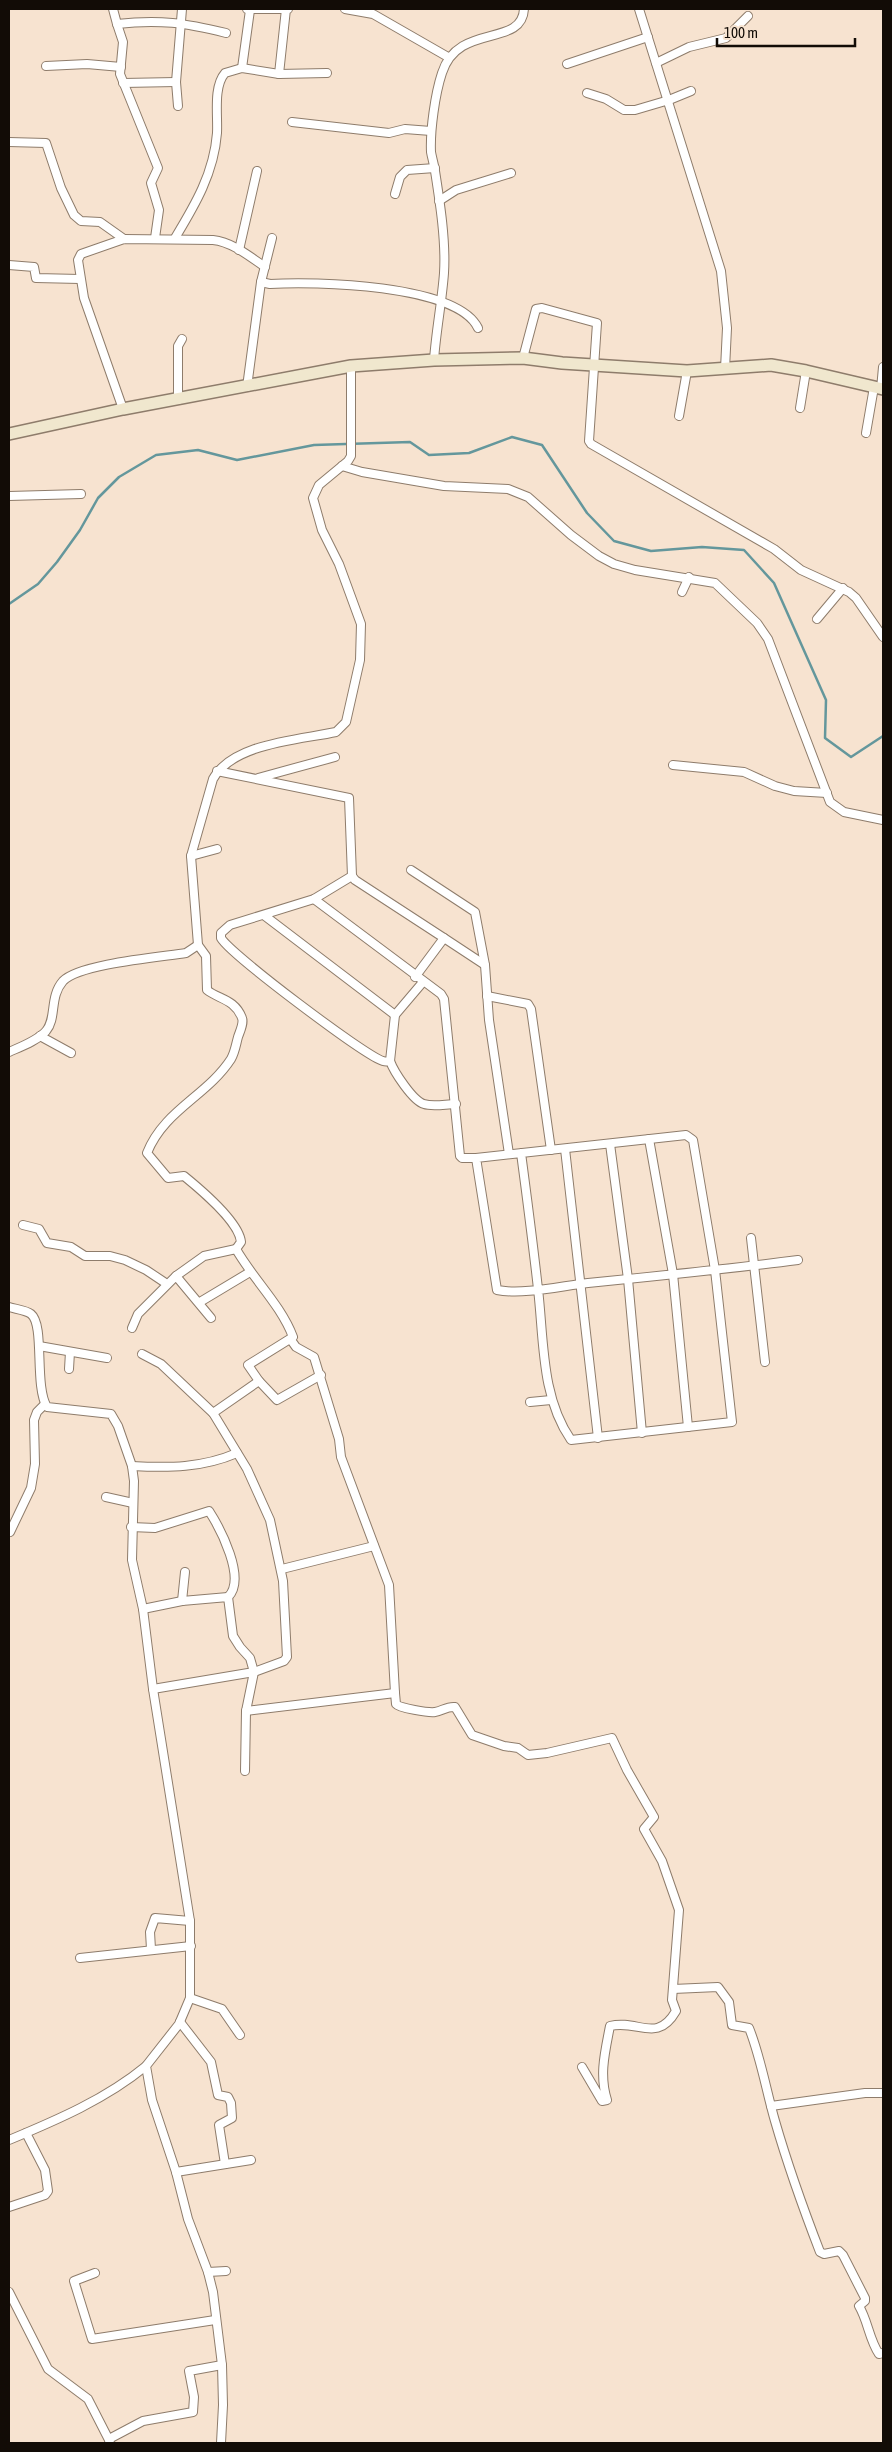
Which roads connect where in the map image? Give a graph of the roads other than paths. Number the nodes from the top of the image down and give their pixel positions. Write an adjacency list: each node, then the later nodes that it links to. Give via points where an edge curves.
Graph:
1 (113, 9): 11 (street)
2 (182, 9): 10 (street)
3 (249, 9): 4 (street); 19 (street)
4 (287, 9): 21 (street)
5 (345, 9): 8 (street)
6 (524, 9): 14 (street, via 522,20 515,28 476,38)
7 (639, 9): 13 (street)
8 (372, 12): 14 (street)
9 (748, 16): 15 (street, via 726,38 689,47)
10 (182, 22): 11 (street, via 146,20); 12 (street); 22 (street)
11 (118, 24): 18 (street, via 123,38)
12 (226, 33)
13 (648, 37): 15 (street); 16 (street)
14 (448, 57): 29 (street)
15 (656, 63): 26 (street)
16 (567, 64)
17 (46, 66): 18 (street, via 87,64)
18 (121, 67): 23 (street)
19 (242, 68): 21 (street); 37 (street, via 228,71 220,81 211,170 196,204)
20 (327, 73): 21 (street)
21 (279, 74)
22 (176, 82): 23 (street); 27 (street)
23 (123, 83): 36 (street, via 158,168 151,183 159,210)
24 (691, 91): 26 (street)
25 (587, 93): 26 (street, via 606,98 624,110)
26 (669, 100): 53 (street, via 721,271 727,328)
27 (178, 106)
28 (292, 122): 29 (street, via 389,133 405,129)
29 (431, 130): 31 (street)
30 (9, 142): 39 (street, via 46,143 74,215 81,221 100,222)
31 (435, 168): 34 (street, via 407,170 400,178); 35 (street)
32 (256, 171): 40 (street)
33 (511, 173): 35 (street, via 456,190)
34 (395, 194)
35 (439, 201): 45 (street, via 444,272)
36 (155, 238): 37 (street); 39 (street)
37 (175, 238): 40 (street, via 218,241)
38 (272, 238): 42 (street)
39 (124, 239): 43 (street, via 83,252 78,260)
40 (239, 250): 42 (street)
41 (9, 265): 43 (street, via 34,267 36,278)
42 (265, 267): 44 (street)
43 (80, 279): 60 (street)
44 (261, 282): 45 (street, via 374,287); 56 (street)
45 (440, 300): 46 (street, via 470,317); 49 (street)
46 (478, 328)
47 (182, 339): 58 (street, via 178,346)
48 (523, 358): 49 (street); 50 (street); 50 (street, via 536,309 542,308 597,323)
49 (434, 360): 51 (street)
50 (596, 365): 55 (street); 68 (street, via 591,444 774,549 801,570)
51 (351, 366): 56 (street); 64 (street, via 352,450 350,459)
52 (883, 367): 57 (street)
53 (725, 369): 54 (street, via 771,365); 55 (street)
54 (806, 371): 57 (street); 59 (street)
55 (685, 378): 61 (street)
56 (246, 387): 58 (street)
57 (879, 388): 62 (street)
58 (178, 400): 60 (street)
59 (800, 408)
60 (123, 409): 63 (street)
61 (679, 416)
62 (866, 433)
63 (9, 434)
64 (342, 466): 67 (street, via 444,486 508,488 528,497 571,535 614,564); 74 (street, via 319,485 313,498 322,530 340,564 361,624 360,660 346,722 336,732 249,750)
65 (81, 494): 66 (street)
66 (9, 496)
67 (689, 577): 69 (street); 76 (street, via 715,583 763,630)
68 (842, 588): 70 (street); 71 (street, via 856,598)
69 (682, 592)
70 (817, 619)
71 (883, 637)
72 (335, 757): 75 (street)
73 (673, 765): 76 (street, via 744,772 784,788)
74 (217, 771): 75 (street); 79 (street)
75 (256, 779): 81 (street, via 348,797)
76 (827, 792): 77 (street, via 830,802 839,810)
77 (883, 820)
78 (217, 849): 79 (street)
79 (191, 856): 85 (street)
80 (411, 870): 86 (street, via 475,912)
81 (352, 876): 82 (street); 84 (street)
82 (314, 899): 83 (street); 87 (street)
83 (265, 916): 90 (street); 94 (street, via 230,925 220,938 342,1035 382,1061)
84 (444, 938): 86 (street); 87 (street)
85 (199, 948): 91 (street, via 186,954 79,972 63,982 53,1000 48,1028); 105 (street, via 206,956 208,992 228,1000 242,1019 234,1052 212,1082 167,1120 147,1153 168,1178 184,1176 212,1201 241,1238)
86 (484, 965): 89 (street)
87 (415, 977): 88 (street)
88 (423, 982): 90 (street); 95 (street, via 444,999)
89 (487, 996): 98 (street, via 528,1004 532,1009); 101 (street)
90 (395, 1015): 94 (street)
91 (40, 1036): 92 (street); 93 (street)
92 (9, 1052)
93 (71, 1053)
94 (390, 1061): 95 (street, via 419,1102 426,1105)
95 (456, 1104): 102 (street, via 460,1156)
96 (650, 1139): 97 (street); 108 (street, via 686,1135 693,1140); 110 (street)
97 (610, 1144): 99 (street); 112 (street)
98 (551, 1150): 99 (street); 100 (street)
99 (566, 1150): 114 (street)
100 (521, 1153): 101 (street); 115 (street)
101 (509, 1154): 102 (street)
102 (476, 1158): 115 (street, via 494,1288 502,1291)
103 (23, 1225): 113 (street, via 38,1229 47,1243 72,1247 85,1256 125,1260)
104 (750, 1238): 107 (street)
105 (236, 1249): 109 (street); 111 (street, via 204,1256)
106 (798, 1260): 107 (street)
107 (755, 1266): 108 (street); 125 (street)
108 (715, 1270): 110 (street); 133 (street, via 732,1422)
109 (250, 1272): 116 (street); 120 (street, via 273,1302 292,1334)
110 (673, 1274): 112 (street); 133 (street)
111 (176, 1276): 113 (street); 116 (street)
112 (628, 1279): 114 (street); 134 (street)
113 (167, 1284): 119 (street, via 138,1314)
114 (579, 1284): 115 (street); 135 (street)
115 (538, 1289): 129 (street)
116 (200, 1302): 118 (street)
117 (9, 1307): 121 (street, via 33,1316)
118 (211, 1318)
119 (132, 1328)
120 (291, 1340): 127 (street, via 313,1356); 128 (street, via 248,1365)
121 (39, 1346): 122 (street); 131 (street, via 36,1370)
122 (70, 1352): 124 (street); 126 (street)
123 (142, 1354): 132 (street, via 161,1364)
124 (107, 1358)
125 (765, 1362)
126 (69, 1369)
127 (321, 1375): 128 (street, via 277,1400); 142 (street, via 341,1457)
128 (259, 1381): 132 (street)
129 (550, 1400): 130 (street); 135 (street, via 571,1440)
130 (530, 1402)
131 (45, 1404): 137 (street, via 54,1409 111,1414); 141 (street, via 34,1420 36,1464 31,1488)
132 (213, 1413): 136 (street)
133 (688, 1427): 134 (street)
134 (642, 1433): 135 (street)
135 (598, 1438)
136 (237, 1454): 137 (street, via 204,1465 172,1468); 143 (street, via 248,1469 268,1513)
137 (132, 1466): 139 (street)
138 (106, 1497): 139 (street)
139 (133, 1503): 140 (street)
140 (131, 1527): 145 (street, via 162,1526 209,1511 222,1531 231,1557 233,1579); 147 (street, via 132,1560)
141 (10, 1532)
142 (374, 1546): 143 (street); 150 (street, via 390,1588)
143 (282, 1569): 148 (street, via 287,1658)
144 (185, 1572): 146 (street)
145 (228, 1597): 146 (street); 148 (street, via 233,1636 250,1658)
146 (182, 1601): 147 (street)
147 (143, 1609): 149 (street)
148 (254, 1672): 149 (street); 151 (street)
149 (153, 1689): 153 (street)
150 (395, 1693): 151 (street); 157 (street, via 399,1707 424,1712 455,1707 472,1734 518,1748 528,1755 547,1754 612,1738 654,1817 644,1829 662,1862 679,1910)
151 (246, 1711): 152 (street)
152 (245, 1771)
153 (190, 1921): 154 (street); 155 (street, via 155,1918 150,1932)
154 (191, 1946): 155 (street); 158 (street)
155 (151, 1949): 156 (street)
156 (80, 1958)
157 (673, 1989): 162 (street, via 676,2011 667,2025 657,2028 610,2026 603,2070 603,2090 607,2100 602,2101); 164 (street, via 720,1988 729,2002 732,2025 749,2028)
158 (190, 1998): 159 (street); 160 (street, via 222,2009)
159 (180, 2022): 161 (street); 168 (street, via 210,2062 218,2095 228,2097 231,2103 232,2118 219,2125)
160 (240, 2035)
161 (146, 2066): 165 (street, via 98,2098); 169 (street, via 152,2100)
162 (582, 2066)
163 (883, 2094): 164 (street, via 865,2093)
164 (771, 2106): 176 (street, via 795,2188 820,2252 839,2251 843,2255 865,2298 859,2306 875,2348 878,2354)
165 (26, 2133): 166 (street); 170 (street, via 45,2170 48,2192)
166 (9, 2140)
167 (251, 2160): 168 (street)
168 (225, 2164): 169 (street)
169 (176, 2172): 172 (street, via 188,2219)
170 (9, 2207)
171 (226, 2271): 172 (street)
172 (208, 2272): 175 (street)
173 (95, 2273): 175 (street, via 74,2281 93,2339)
174 (9, 2292): 178 (street, via 48,2368 88,2398)
175 (215, 2320): 177 (street)
176 (883, 2353)
177 (222, 2365): 178 (street, via 189,2371 193,2412 143,2421); 179 (street)
178 (109, 2442)
179 (220, 2443)

